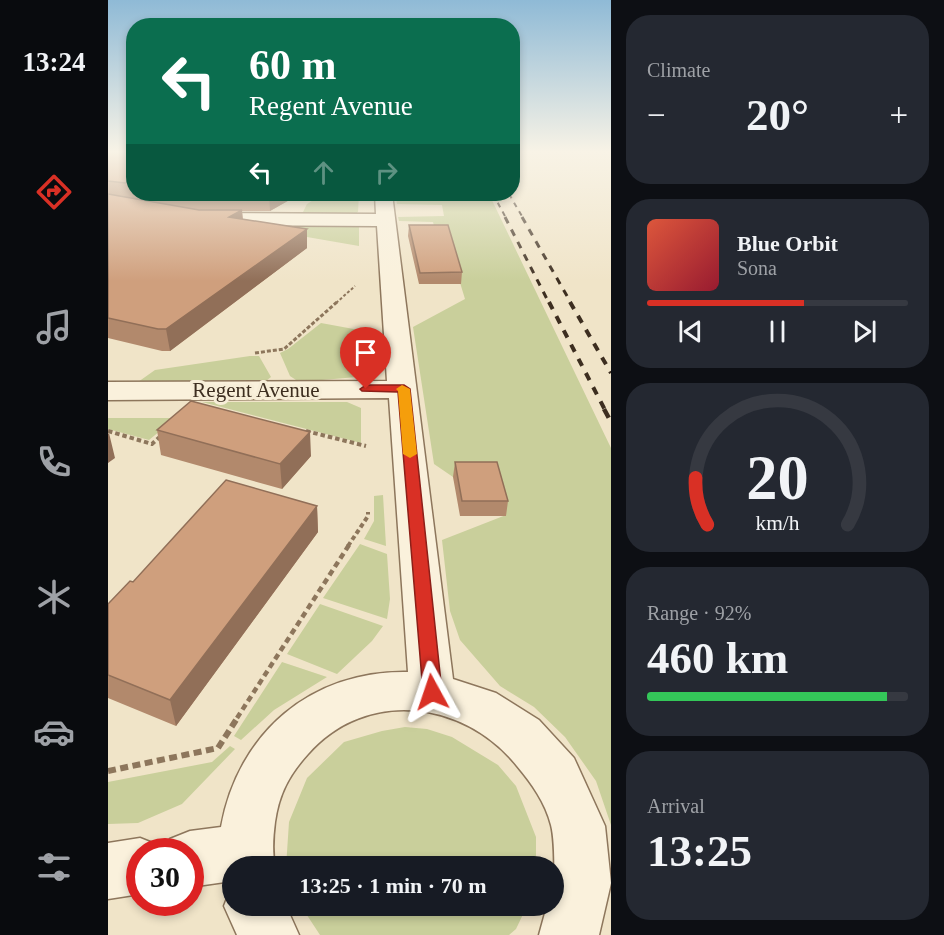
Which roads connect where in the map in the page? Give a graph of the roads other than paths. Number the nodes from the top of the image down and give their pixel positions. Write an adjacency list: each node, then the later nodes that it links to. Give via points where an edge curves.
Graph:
1 (108, 203): 2 (street, via 202,219)
2 (377, 211): 3 (street)
3 (404, 389): 4 (street, Regent Avenue); 5 (street)
4 (108, 391)
5 (432, 692): 6 (street, via 387,690 345,701 305,723 274,756 252,800); 13 (street, via 479,707 522,735 556,775 578,826 582,883)
6 (245, 856)
7 (204, 859): 8 (street)
8 (222, 859)
9 (126, 868): 10 (street)
10 (108, 871)
11 (259, 916): 12 (street)
12 (269, 935)
13 (569, 935)

